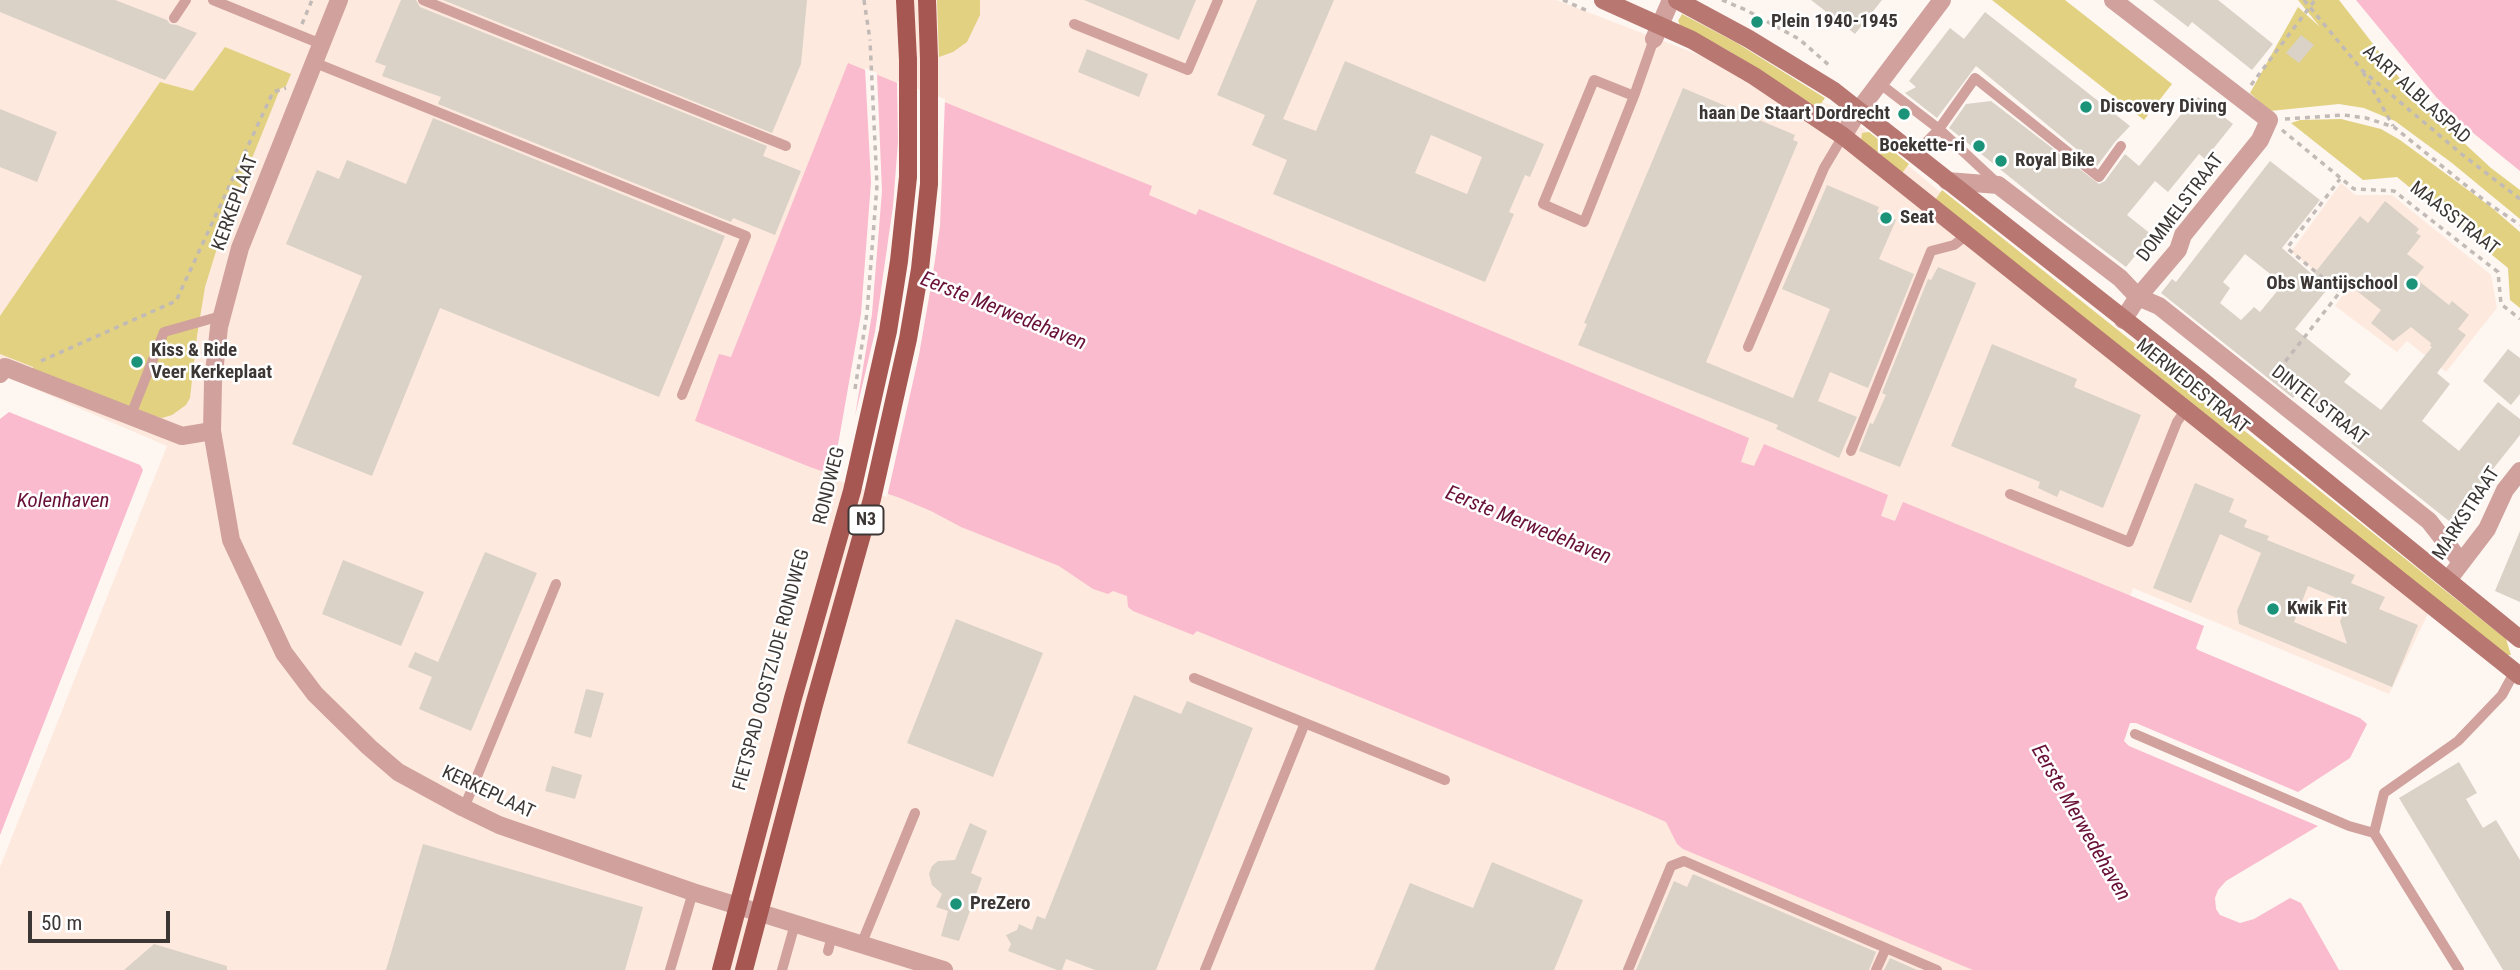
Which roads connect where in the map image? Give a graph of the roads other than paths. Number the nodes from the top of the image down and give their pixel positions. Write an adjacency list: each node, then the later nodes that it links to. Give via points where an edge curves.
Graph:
1 (186, 0): 13 (lane)
2 (213, 0): 16 (lane)
3 (339, 0): 16 (street, KERKEPLAAT)
4 (423, 0): 23 (lane)
5 (905, 0): 59 (main road, RONDWEG / N3, bridge, via 908,177 888,331 852,491)
6 (927, 0): 60 (main road, N3, bridge, via 929,184 908,339 872,499)
7 (1218, 0): 14 (lane, via 1188,70)
8 (1603, 0): 15 (main road, MERWEDESTRAAT)
9 (1671, 0): 15 (street)
10 (1677, 0): 20 (main road, MERWEDESTRAAT, via 1749,39)
11 (1942, 0): 18 (street)
12 (2113, 0): 29 (street, DOMMELSTRAAT, via 2269,120 2260,140)
13 (174, 18)
14 (1074, 24)
15 (1657, 32): 19 (lane); 22 (main road, MERWEDESTRAAT, via 1692,40 1754,76)
16 (321, 44): 17 (street, KERKEPLAAT)
17 (313, 62): 30 (street, KERKEPLAAT, via 240,248); 34 (lane, via 746,236)
18 (1879, 83): 20 (street); 21 (lane)
19 (1634, 96): 19 (lane, via 1584,222 1543,204 1594,80)
20 (1859, 110): 22 (street); 25 (main road, MERWEDESTRAAT)
21 (1939, 129): 24 (lane, via 1975,78 2099,177); 25 (lane); 27 (lane)
22 (1838, 143): 28 (main road, MERWEDESTRAAT); 32 (lane)
23 (786, 146)
24 (2121, 146)
25 (1914, 155): 26 (main road, MERWEDESTRAAT)
26 (1947, 181): 27 (street); 31 (main road, MERWEDESTRAAT)
27 (1998, 185): 29 (street, via 2120,278)
28 (1967, 235): 35 (main road, MERWEDESTRAAT); 38 (lane, via 1954,245 1931,251)
29 (2138, 297): 31 (street, DOMMELSTRAAT); 41 (street, DINTELSTRAAT, via 2159,306 2430,521)
30 (221, 316): 36 (lane, via 164,332); 37 (street, KERKEPLAAT)
31 (2123, 320): 42 (main road, MERWEDESTRAAT)
32 (1748, 346)
33 (5, 369): 36 (street)
34 (682, 395)
35 (2186, 409): 40 (lane, via 2129,542); 45 (main road, MERWEDESTRAAT)
36 (130, 417): 37 (street, via 182,436)
37 (212, 431): 50 (street, KERKEPLAAT, via 231,540 284,653 315,694 398,772)
38 (1851, 451)
39 (2520, 471): 41 (street, MARKSTRAAT, via 2505,490 2487,529)
40 (2010, 494)
41 (2461, 562): 42 (street, MARKSTRAAT)
42 (2448, 580): 44 (main road, MERWEDESTRAAT)
43 (556, 584): 50 (lane)
44 (2520, 639)
45 (2518, 671): 52 (lane, via 2458,741 2384,793)
46 (1194, 678): 47 (lane)
47 (1305, 723): 49 (lane); 62 (lane)
48 (2135, 734): 52 (lane)
49 (1445, 780)
50 (464, 808): 53 (street, KERKEPLAAT, via 499,825)
51 (915, 813): 55 (lane)
52 (2374, 833): 66 (lane)
53 (692, 892): 54 (street, KERKEPLAAT); 58 (lane)
54 (795, 924): 55 (street, KERKEPLAAT, via 830,944); 61 (lane)
55 (861, 945): 57 (street, KERKEPLAAT)
56 (1886, 948): 63 (lane, via 1684,861 1671,866); 64 (lane); 65 (lane)
57 (937, 969)
58 (670, 970)
59 (722, 970)
60 (744, 970)
61 (782, 970)
62 (1205, 970)
63 (1628, 970)
64 (1876, 970)
65 (1937, 970)
66 (2459, 970)

